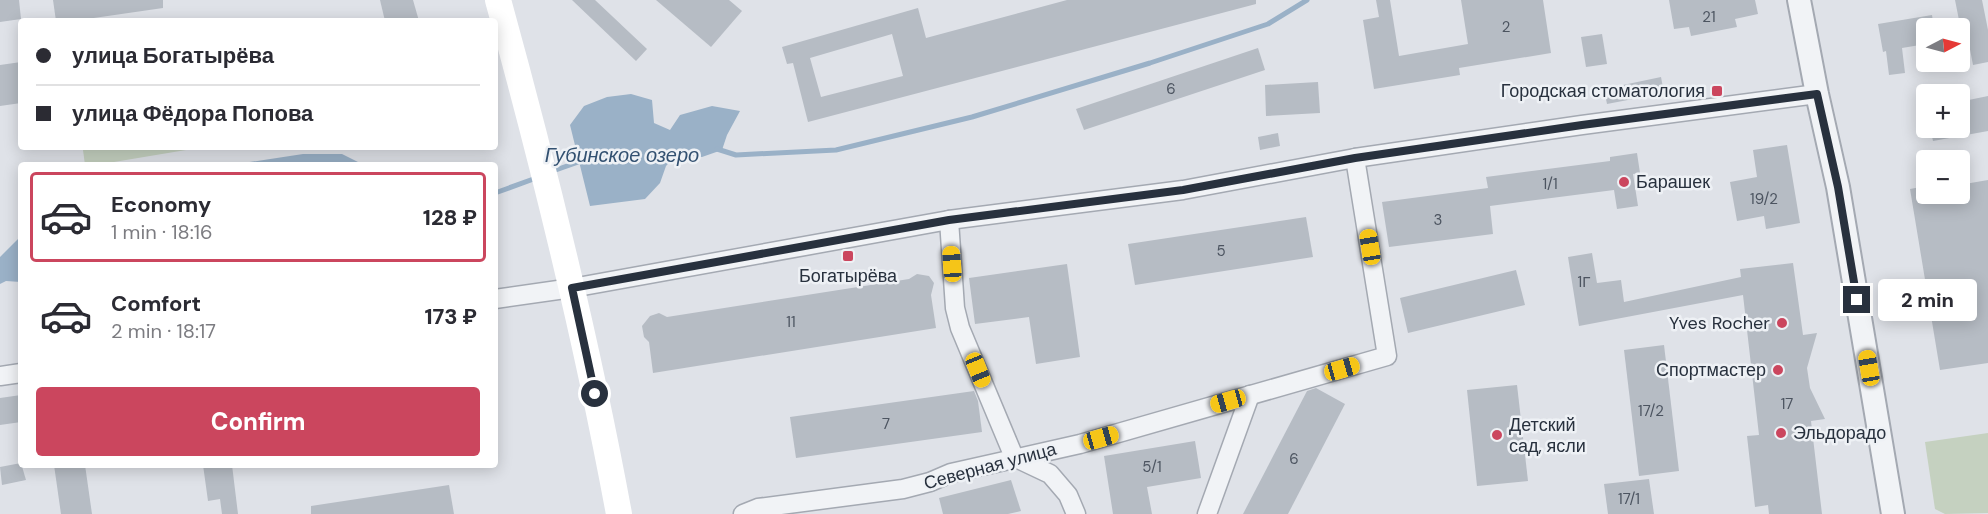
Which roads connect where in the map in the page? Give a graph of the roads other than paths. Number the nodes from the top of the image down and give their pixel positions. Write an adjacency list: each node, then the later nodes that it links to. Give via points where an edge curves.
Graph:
1 (498, 0): 6 (main road)
2 (1799, 0): 3 (street)
3 (1817, 94): 4 (street); 16 (street, via 1838,187)
4 (1355, 158): 5 (street, via 1183,190); 10 (street, Северная улица, via 1388,356)
5 (949, 220): 6 (street); 11 (street, via 960,328)
6 (572, 288): 7 (street); 12 (main road)
7 (498, 299)
8 (18, 373): 9 (street)
9 (0, 376)
10 (1250, 395): 11 (street, Северная улица, via 1080,444); 15 (street)
11 (1014, 457): 13 (street, Северная улица, via 903,489 758,508); 14 (street, via 1050,474 1068,495)
12 (619, 514)
13 (743, 514)
14 (1076, 514)
15 (1208, 514)
16 (1893, 514)

